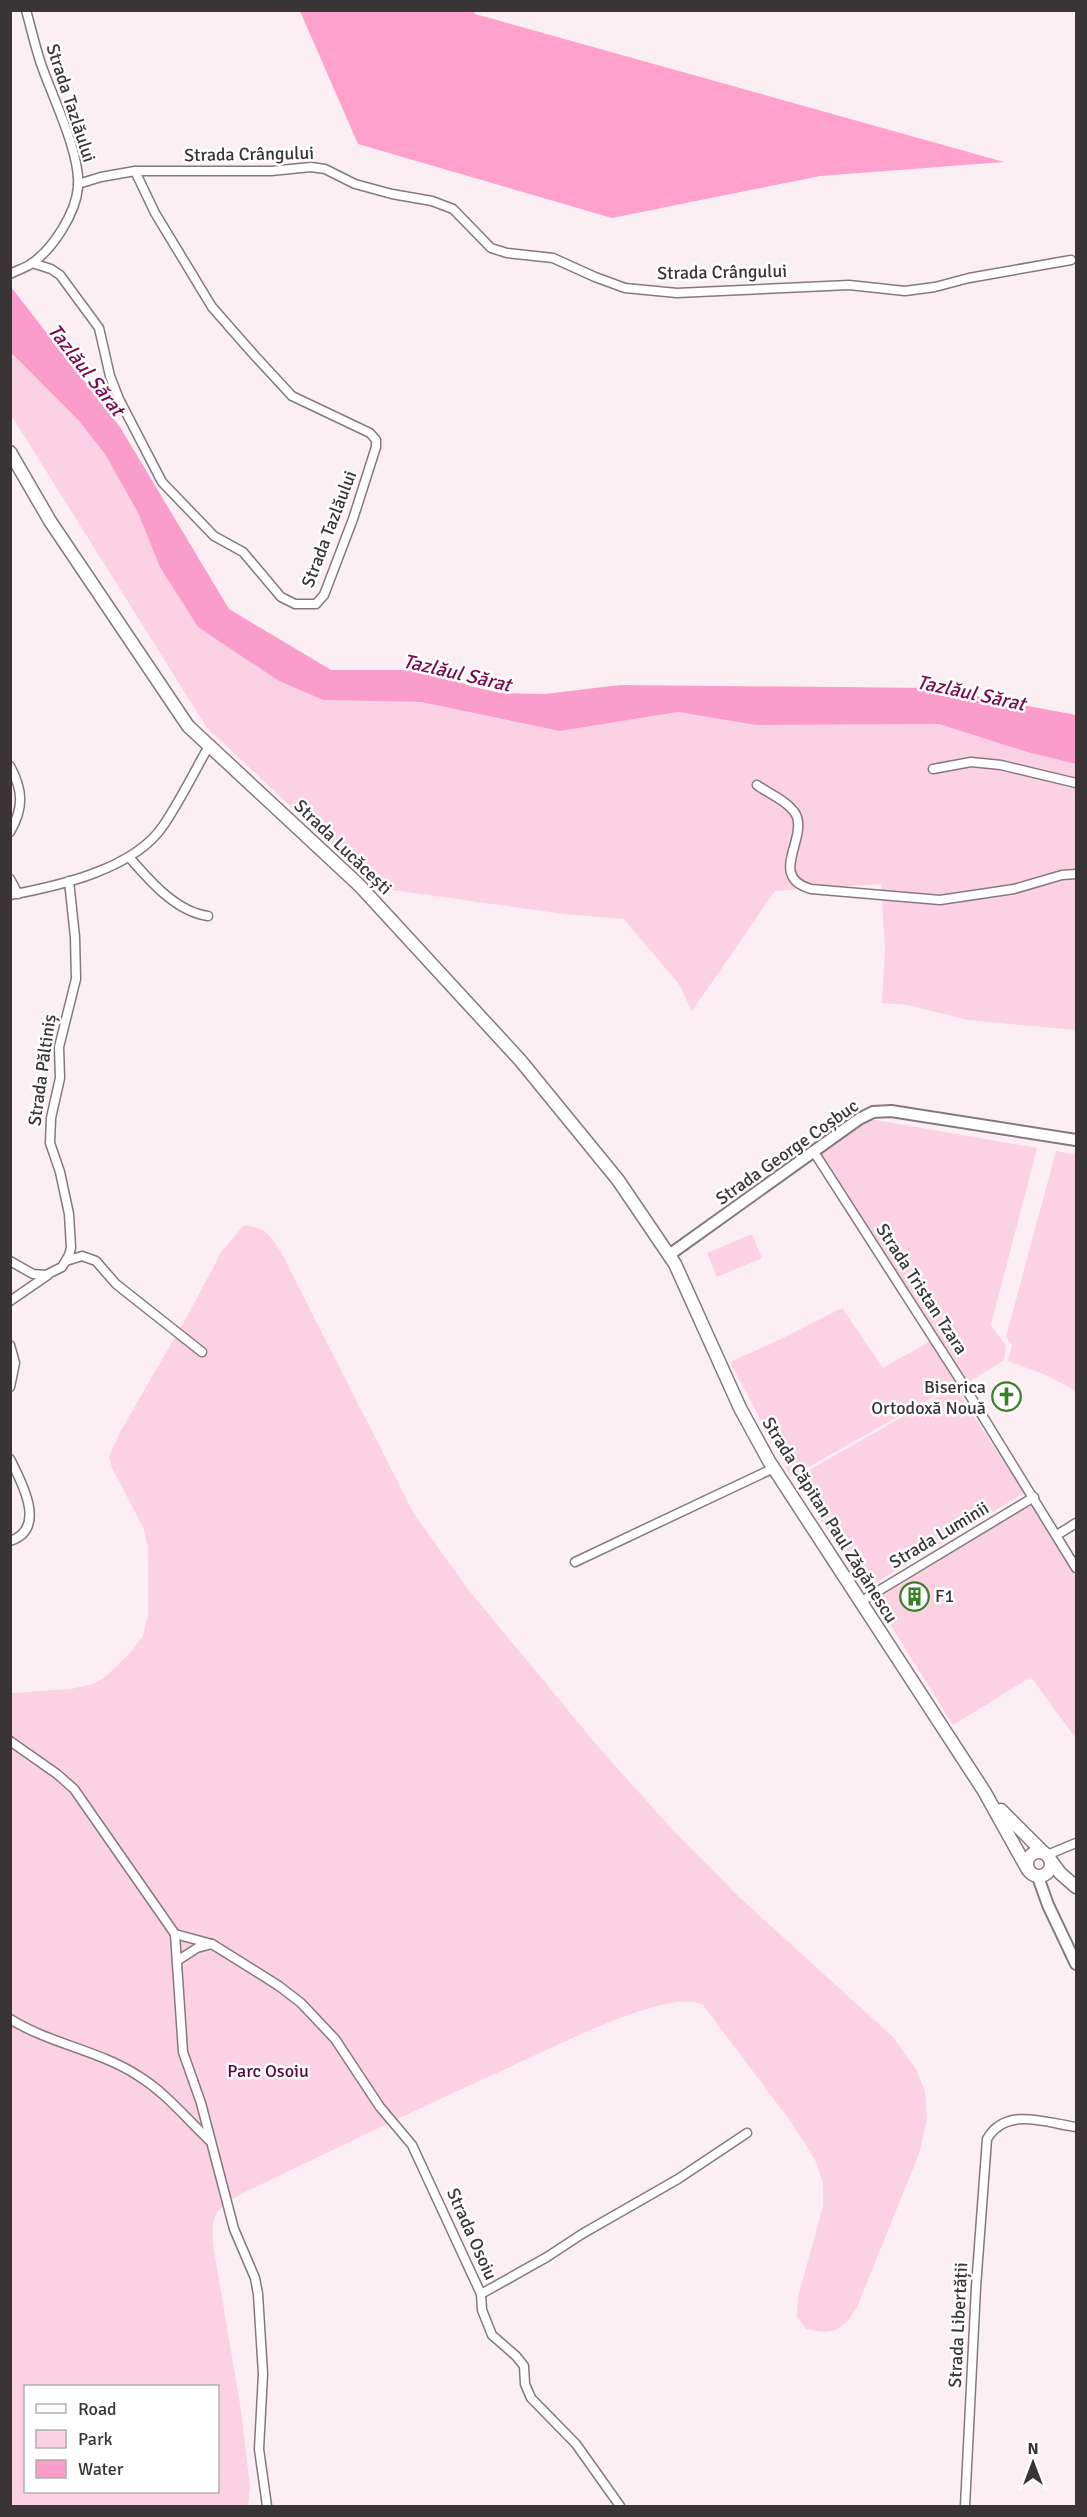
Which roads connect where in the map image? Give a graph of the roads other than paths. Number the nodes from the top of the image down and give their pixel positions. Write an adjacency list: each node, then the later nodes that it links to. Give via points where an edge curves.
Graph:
1 (26, 10): 3 (street, Strada Tazlăului, via 63,120)
2 (135, 171): 3 (street, Strada Crângului); 4 (street, Strada Crângului, via 325,169 355,184 453,209 491,248 553,258 626,288 677,293 849,285 905,291); 5 (street, Strada Tazlăului, via 155,213 212,307 255,356 292,396 370,433 376,440 345,541 324,595 316,604 295,604 281,597 243,552 214,536 162,482 116,391 99,328 60,275)
3 (78, 184): 5 (street, Strada Tazlăului, via 76,202 62,231)
4 (1071, 260)
5 (32, 263): 6 (street, Strada Tazlăului)
6 (10, 274)
7 (10, 452): 8 (main road, Strada Lucăcești, via 50,521 188,726)
8 (209, 746): 14 (street, via 162,828); 22 (main road, Strada Lucăcești, via 359,885 520,1060 618,1180)
9 (10, 766): 13 (street, via 22,798)
10 (933, 769): 11 (street, via 971,762)
11 (1077, 783)
12 (757, 785): 15 (street, via 796,816 790,863 799,886 812,890 940,900)
13 (10, 832)
14 (129, 857): 17 (street); 19 (street, via 184,908)
15 (1077, 874)
16 (10, 879): 18 (street)
17 (69, 881): 18 (street); 24 (street, Strada Păltiniș, via 76,979 58,1047 60,1078 50,1143 69,1214 71,1248)
18 (14, 895)
19 (208, 916)
20 (1077, 1140): 21 (street, Strada George Coșbuc, via 882,1111 859,1119)
21 (814, 1152): 22 (street, Strada George Coșbuc); 32 (street, Strada Tristan Tzara)
22 (669, 1255): 31 (main road, Strada Căpitan Paul Zăgănescu, via 740,1408)
23 (10, 1261): 25 (street, via 33,1274)
24 (66, 1261): 25 (street); 28 (street, via 82,1256 96,1261 116,1284)
25 (51, 1274): 26 (street)
26 (10, 1301)
27 (10, 1345): 29 (street, via 15,1363)
28 (202, 1352)
29 (10, 1387)
30 (10, 1460): 35 (street, via 27,1493 29,1509 24,1531)
31 (774, 1468): 36 (street); 38 (main road, Strada Căpitan Paul Zăgănescu)
32 (1034, 1497): 34 (street, Strada Tristan Tzara); 38 (street, Strada Luminii)
33 (1077, 1523): 34 (street)
34 (1057, 1535): 37 (street, Strada Tristan Tzara)
35 (10, 1541)
36 (575, 1562)
37 (1077, 1568)
38 (860, 1602): 40 (main road, Strada Căpitan Paul Zăgănescu)
39 (10, 1741): 45 (street, via 66,1781)
40 (984, 1791): 42 (main road, Strada Căpitan Paul Zăgănescu); 43 (main road, Strada Căpitan Paul Zăgănescu)
41 (1077, 1843): 42 (street)
42 (1047, 1856): 43 (main road, via 1050,1869); 43 (main road, via 1037,1852 1030,1856 1027,1862); 44 (main road, Strada Căpitan Paul Zăgănescu)
43 (1036, 1874): 44 (main road, Strada Căpitan Paul Zăgănescu); 48 (street)
44 (1077, 1888)
45 (175, 1934): 46 (street, Strada Osoiu); 47 (street)
46 (213, 1944): 47 (street, via 197,1948); 53 (street, Strada Osoiu, via 301,2003 335,2039 369,2092 412,2145)
47 (177, 1961): 52 (street, via 182,2044)
48 (1077, 1964)
49 (10, 2019): 52 (street, via 136,2074 164,2095)
50 (1077, 2127): 56 (street, Strada Libertății, via 1037,2120 1007,2121 990,2133 986,2146)
51 (747, 2133): 53 (street, via 678,2179)
52 (209, 2140): 54 (street, via 234,2229 258,2294 263,2374 260,2449)
53 (481, 2294): 55 (street, Strada Osoiu, via 482,2310 492,2335 524,2366 531,2398 576,2444)
54 (267, 2506)
55 (620, 2506)
56 (965, 2506)

